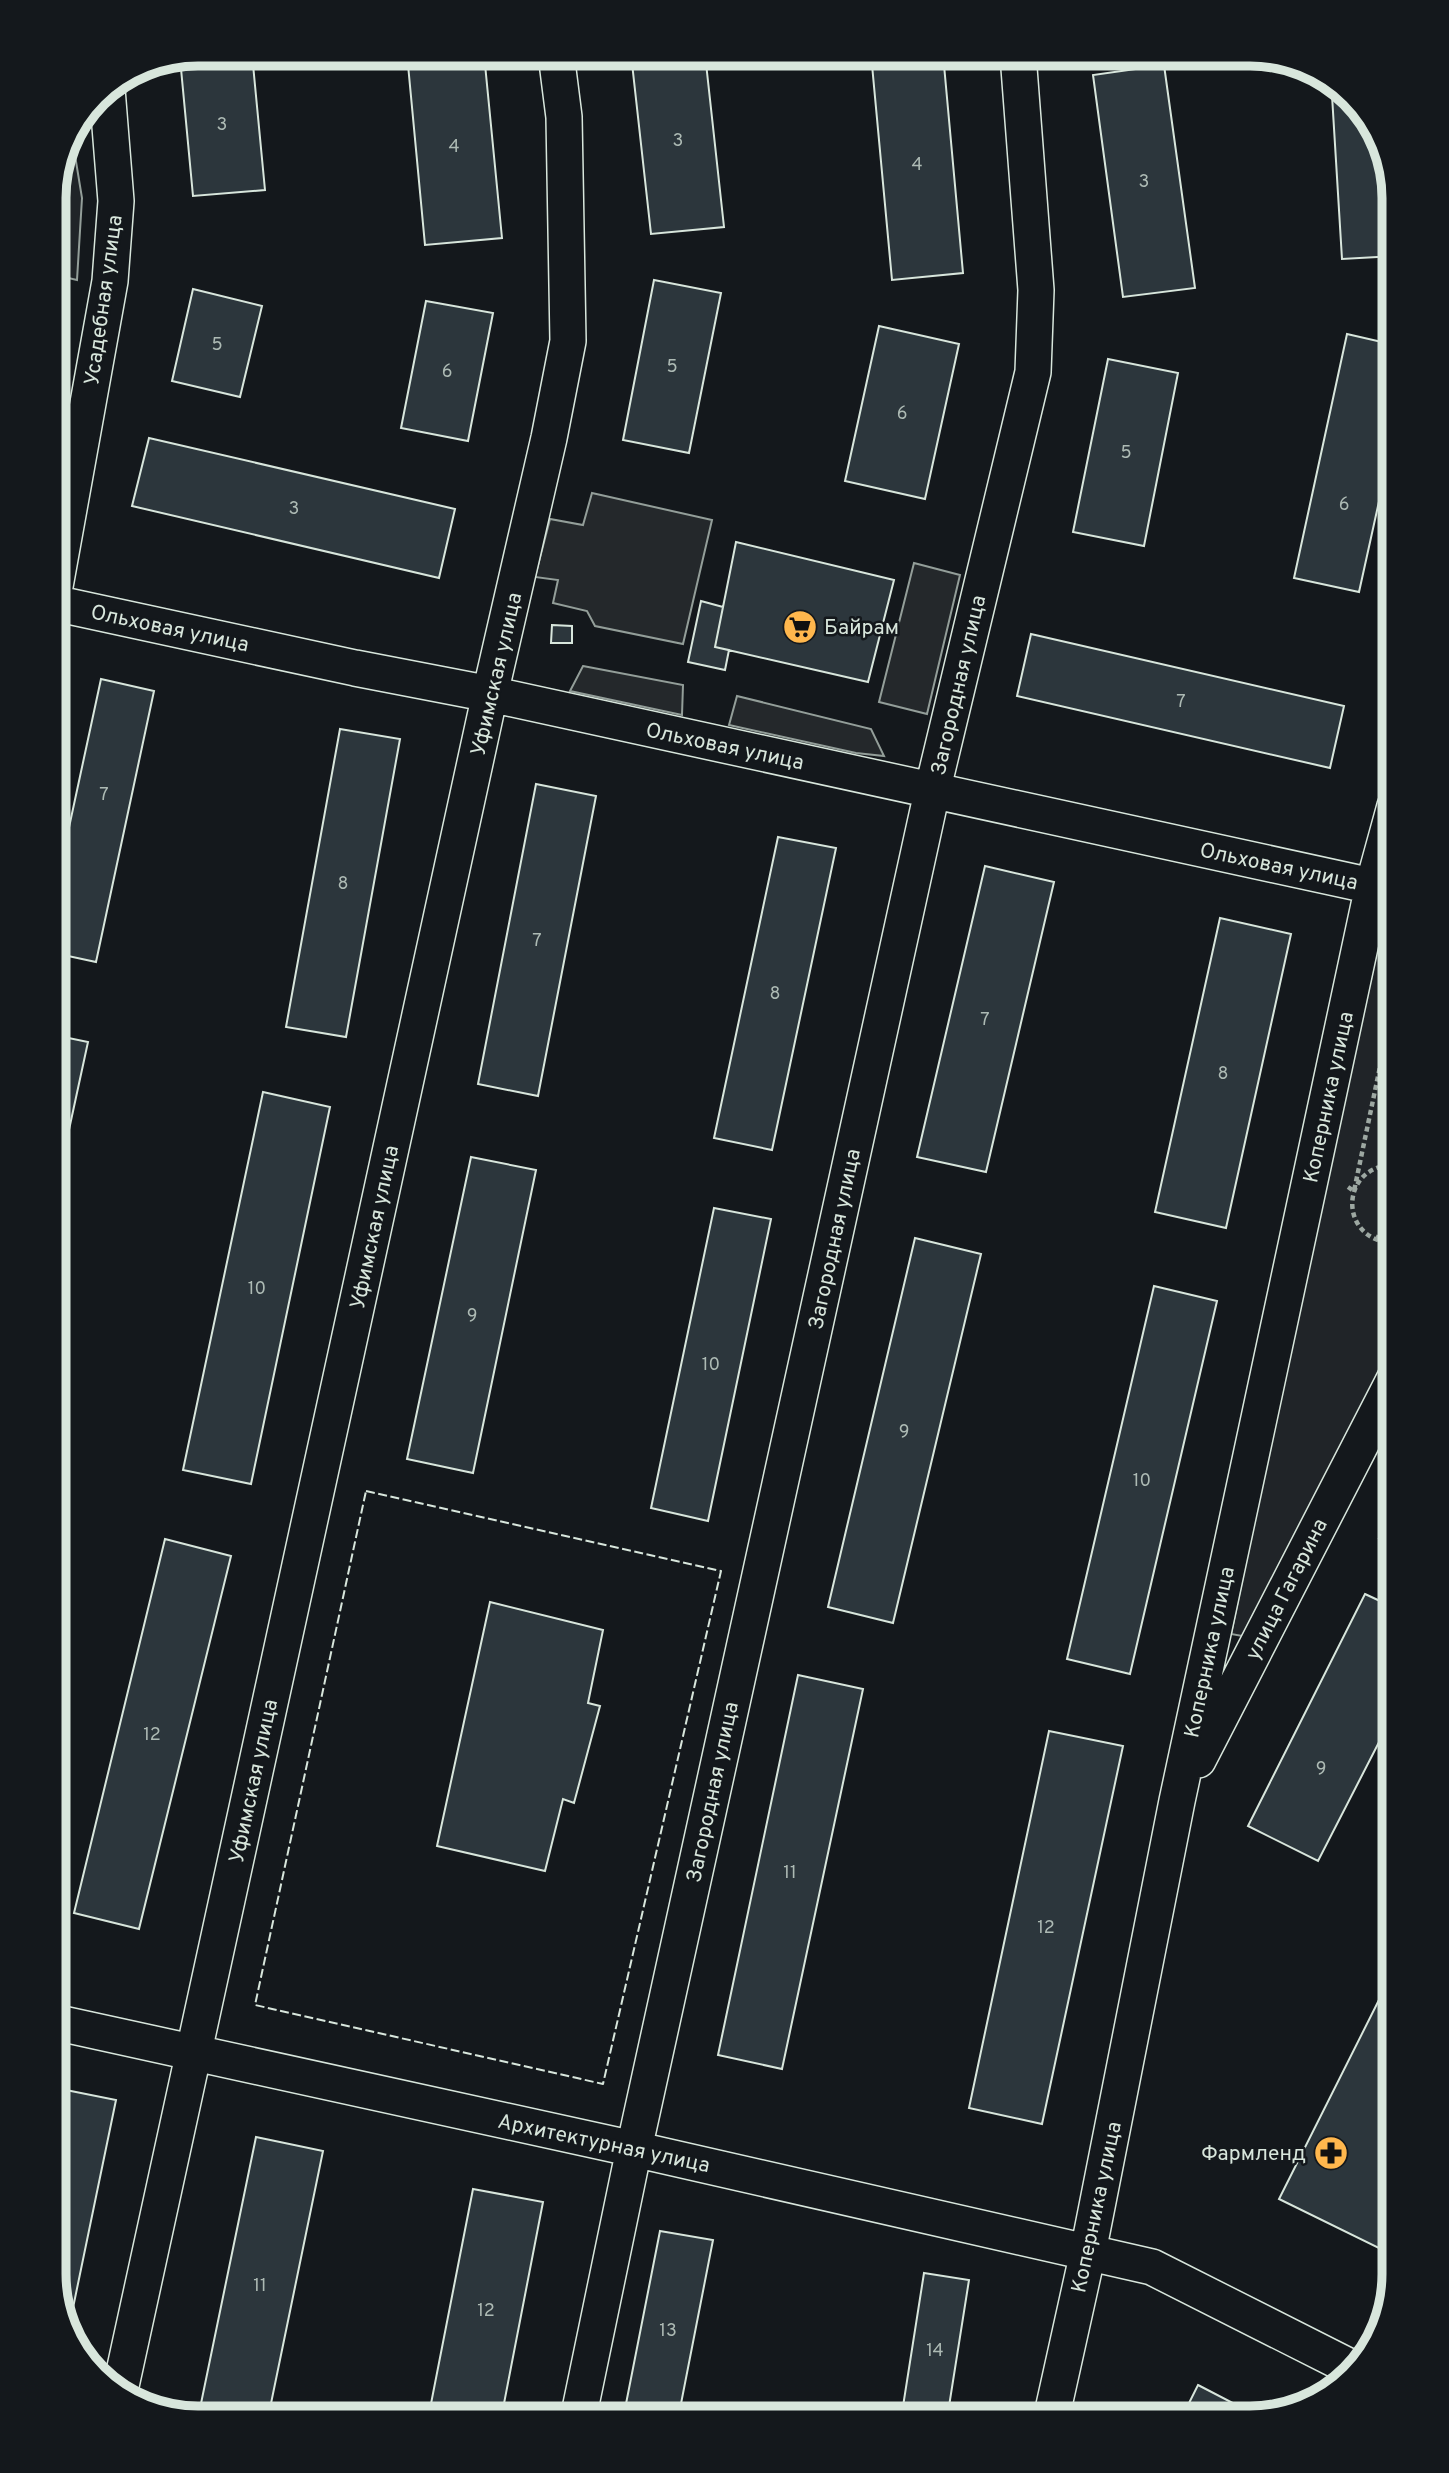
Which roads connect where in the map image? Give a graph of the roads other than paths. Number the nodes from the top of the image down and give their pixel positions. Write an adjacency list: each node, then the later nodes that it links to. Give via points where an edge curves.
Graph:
1 (558, 67): 6 (street, Уфимская улица, via 564,117 568,341)
2 (1019, 67): 7 (street, Загородная улица, via 1036,290 1033,372)
3 (108, 102): 4 (street, Усадебная улица, via 116,201 110,281)
4 (67, 521)
5 (67, 606): 6 (street, Ольховая улица)
6 (491, 695): 7 (street, Ольховая улица); 13 (street, Уфимская улица)
7 (932, 792): 8 (street, Ольховая улица); 14 (street, Загородная улица)
8 (1382, 888)
9 (1382, 897): 11 (street, Коперника улица)
10 (1382, 1403): 11 (street, улица Гагарина)
11 (1177, 1801): 15 (street, Коперника улица)
12 (66, 2025): 13 (street, Архитектурная улица)
13 (193, 2054): 14 (street, Архитектурная улица); 17 (street, Уфимская улица)
14 (634, 2149): 15 (street, Архитектурная улица); 18 (street, Загородная улица)
15 (1088, 2252): 16 (street, Архитектурная улица, via 1152,2267); 19 (street, Коперника улица)
16 (1347, 2365)
17 (122, 2382)
18 (580, 2406)
19 (1054, 2406)

